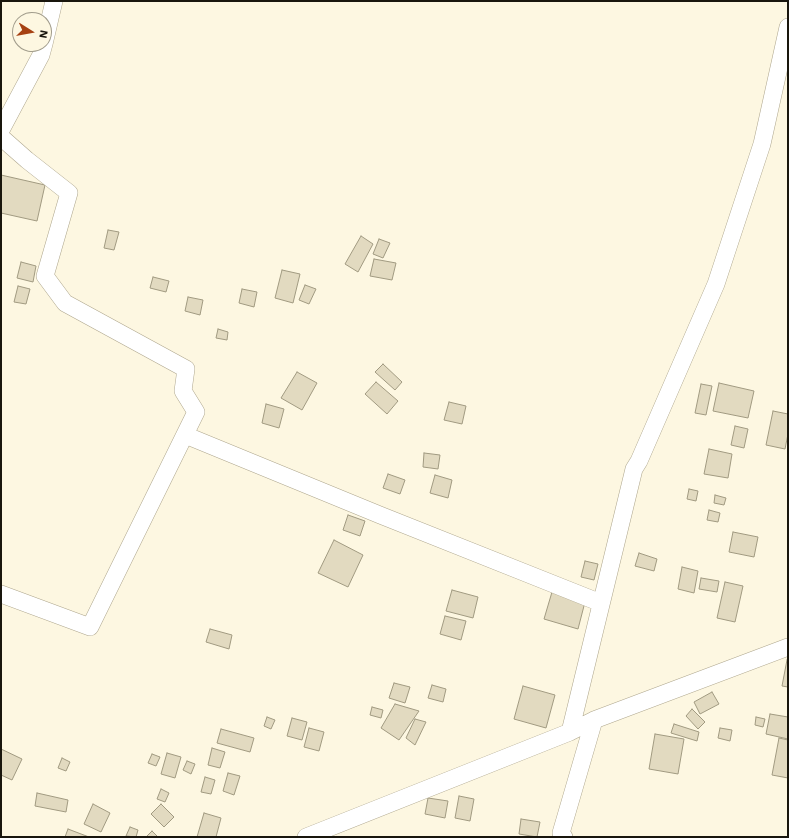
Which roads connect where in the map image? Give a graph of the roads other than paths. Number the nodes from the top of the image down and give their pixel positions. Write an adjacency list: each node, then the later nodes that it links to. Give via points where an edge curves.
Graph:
1 (54, 1): 2 (street)
2 (51, 12)
3 (788, 27): 9 (street, via 762,144 716,284 634,469)
4 (42, 52): 5 (street)
5 (1, 130)
6 (1, 137): 7 (street, via 69,193 44,276 65,303 186,369 183,391 196,412)
7 (185, 435): 8 (street, via 90,627); 9 (street)
8 (1, 594)
9 (601, 603): 12 (street)
10 (788, 647): 11 (street)
11 (594, 720): 12 (street); 14 (street, via 561,833)
12 (570, 732): 13 (street)
13 (306, 837)
14 (564, 837)

